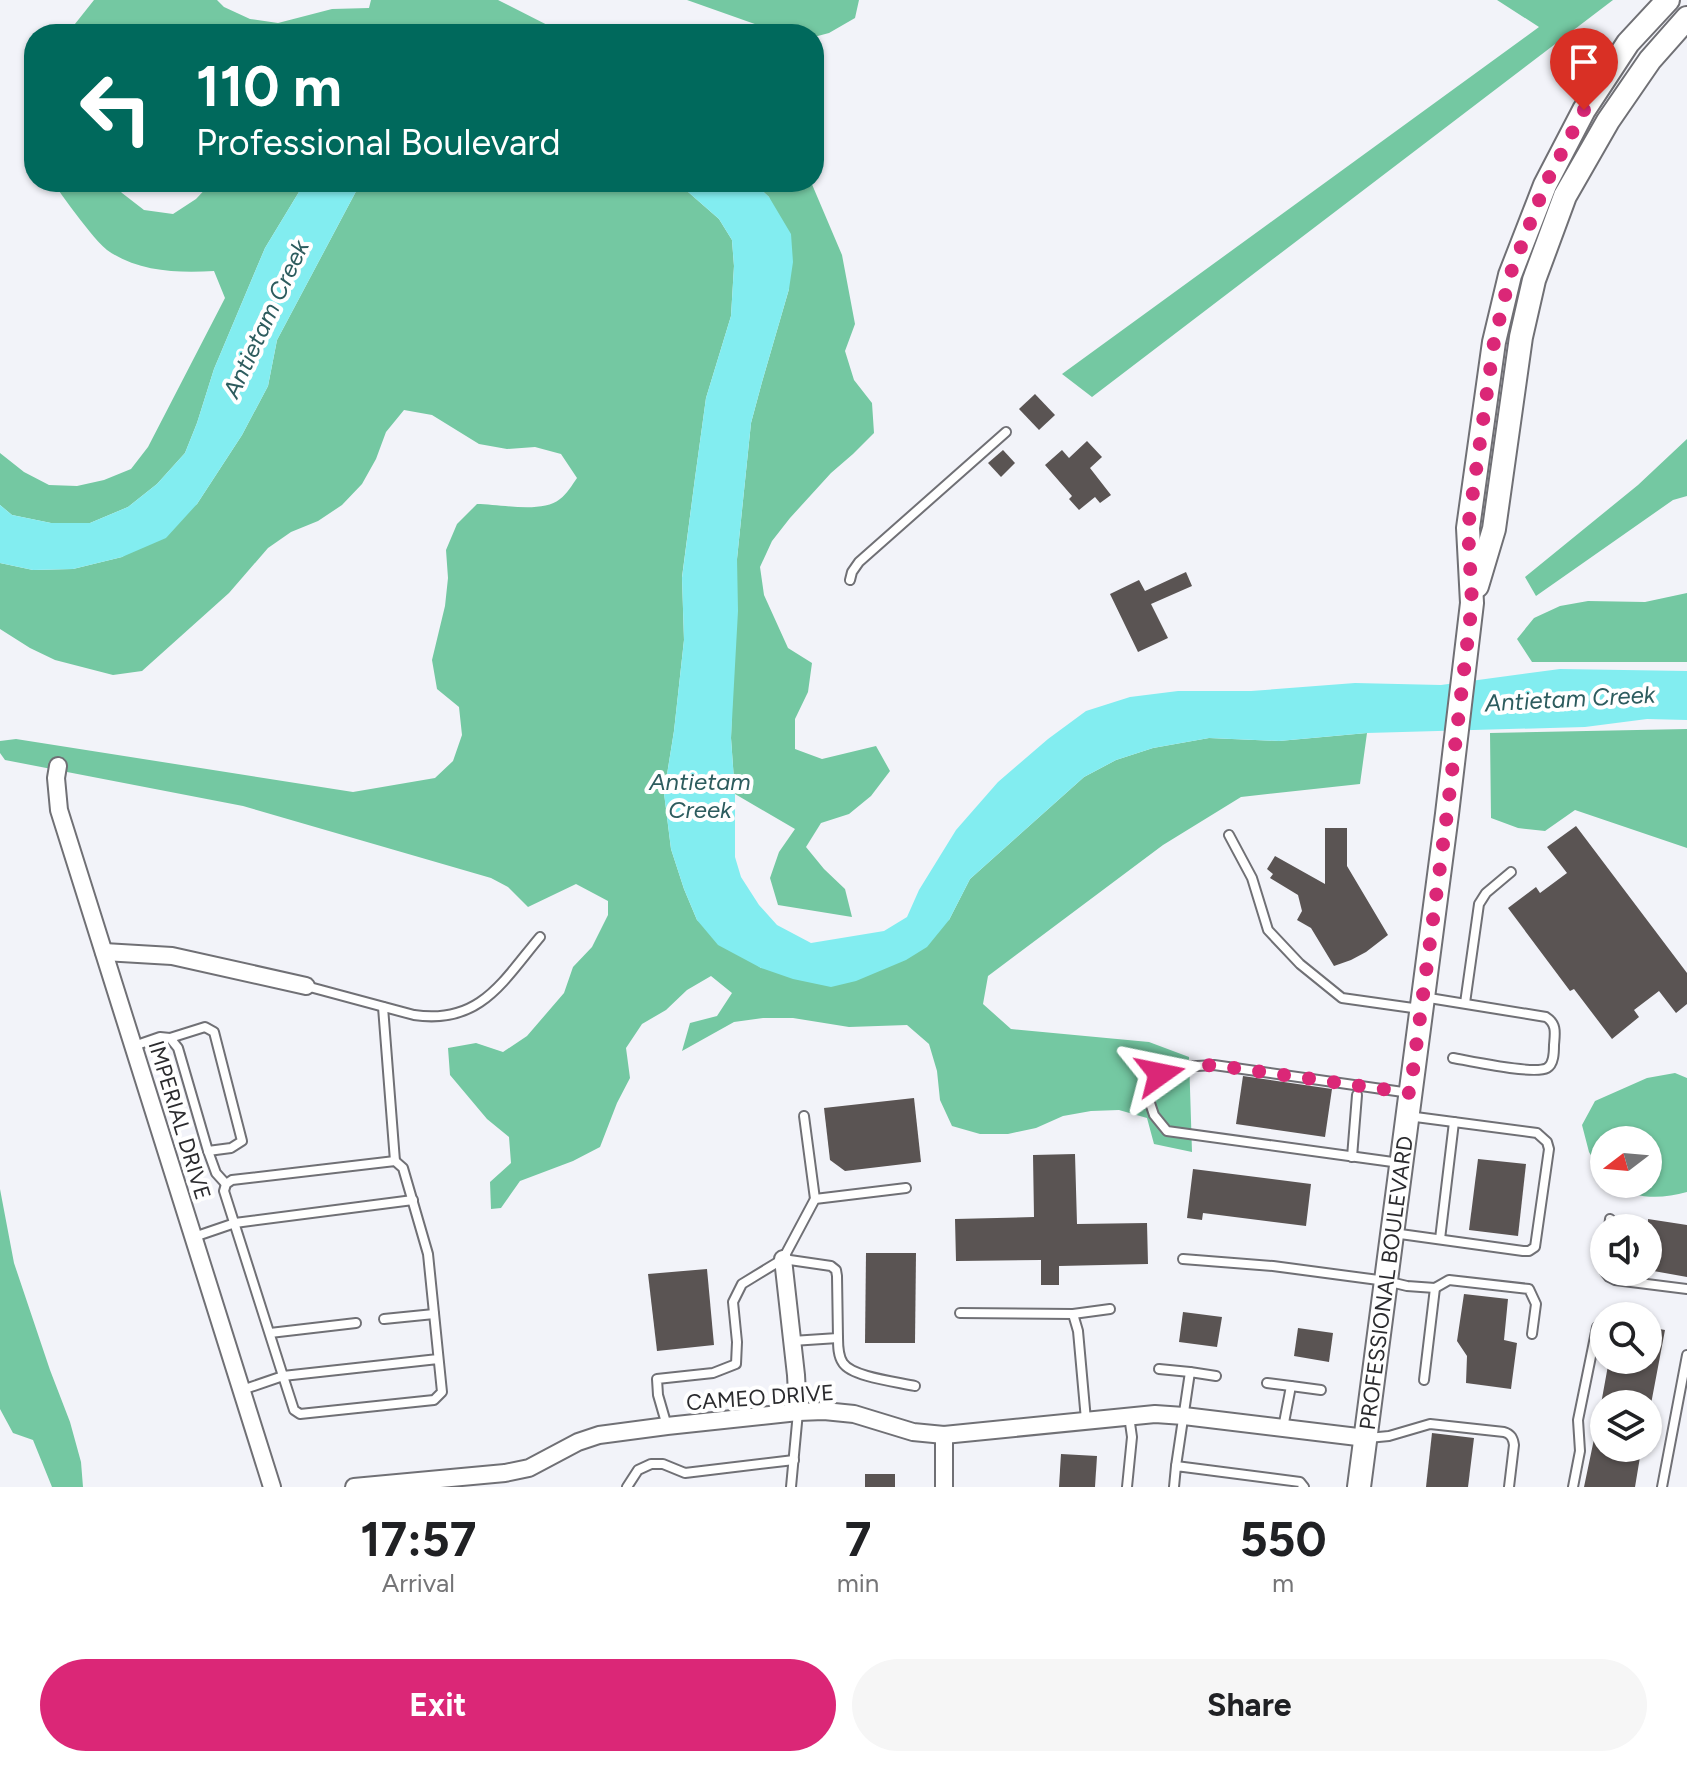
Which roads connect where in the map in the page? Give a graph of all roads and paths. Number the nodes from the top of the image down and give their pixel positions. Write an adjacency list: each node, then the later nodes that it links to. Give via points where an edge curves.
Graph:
1 (1668, 0): 5 (street, PROFESSIONAL BOULEVARD, via 1628,43 1584,110 1545,185 1510,275 1494,342 1468,528)
2 (1687, 18): 5 (street, PROFESSIONAL BOULEVARD, via 1608,121 1565,196 1534,280 1494,529)
3 (1006, 432): 4 (lane, via 859,562)
4 (850, 580)
5 (1472, 603): 12 (street, PROFESSIONAL BOULEVARD)
6 (58, 766): 10 (street, IMPERIAL DRIVE, via 59,810)
7 (1229, 835): 12 (lane, via 1252,878 1268,930 1300,964 1342,998)
8 (1511, 872): 13 (lane, via 1479,904)
9 (540, 937): 14 (lane, via 479,1004 432,1018)
10 (104, 952): 11 (street, via 172,956); 16 (street, IMPERIAL DRIVE)
11 (306, 986): 14 (lane)
12 (1422, 1003): 13 (lane); 19 (street, PROFESSIONAL BOULEVARD)
13 (1465, 1003): 17 (lane, via 1551,1020 1553,1056 1550,1066 1531,1071)
14 (383, 1007): 24 (lane)
15 (170, 1038): 16 (lane); 22 (lane, via 178,1048); 22 (lane, via 205,1027 214,1032 242,1141)
16 (134, 1046): 32 (street, IMPERIAL DRIVE)
17 (1453, 1058)
18 (1357, 1095): 23 (lane)
19 (1408, 1104): 21 (lane); 23 (lane, via 1214,1065 1160,1074 1148,1097 1167,1131); 25 (street, PROFESSIONAL BOULEVARD)
20 (804, 1116): 28 (lane)
21 (1454, 1122): 33 (lane); 33 (lane, via 1537,1133 1549,1149 1535,1247 1523,1251)
22 (208, 1151): 26 (lane)
23 (1352, 1157): 25 (lane)
24 (395, 1161): 26 (lane); 29 (lane, via 403,1168)
25 (1401, 1163): 31 (street, PROFESSIONAL BOULEVARD)
26 (226, 1184): 30 (lane)
27 (906, 1188): 28 (lane)
28 (815, 1199): 34 (lane)
29 (413, 1200): 30 (lane); 42 (lane, via 428,1254)
30 (235, 1223): 32 (lane); 46 (lane)
31 (1392, 1233): 33 (lane); 36 (street, PROFESSIONAL BOULEVARD)
32 (194, 1237): 61 (street, IMPERIAL DRIVE)
33 (1440, 1239)
34 (783, 1259): 48 (lane, via 836,1270); 49 (street); 67 (lane, via 742,1284 733,1302 736,1364 713,1373 657,1379)
35 (1183, 1259): 36 (lane)
36 (1386, 1281): 38 (lane); 70 (street, PROFESSIONAL BOULEVARD)
37 (1662, 1286): 39 (lane)
38 (1435, 1288): 47 (lane, via 1449,1280 1529,1289 1536,1304); 57 (lane)
39 (1687, 1289)
40 (1110, 1309): 43 (lane)
41 (960, 1313): 43 (lane)
42 (434, 1314): 44 (lane); 51 (lane)
43 (1073, 1314): 66 (lane)
44 (384, 1319)
45 (356, 1323): 46 (lane)
46 (270, 1333): 55 (lane)
47 (1532, 1334)
48 (838, 1338): 49 (lane); 59 (lane, via 842,1362 849,1369)
49 (792, 1341): 63 (street)
50 (1687, 1355): 85 (lane)
51 (438, 1359): 55 (lane); 55 (lane, via 442,1392 434,1400 300,1414)
52 (1590, 1361): 84 (lane, via 1578,1420 1580,1451)
53 (1159, 1369): 54 (lane)
54 (1190, 1372): 56 (lane); 65 (lane)
55 (283, 1376): 61 (lane)
56 (1216, 1376)
57 (1424, 1380)
58 (1267, 1383): 60 (lane)
59 (915, 1386)
60 (1291, 1386): 62 (lane); 68 (lane)
61 (242, 1390): 74 (street, IMPERIAL DRIVE)
62 (1321, 1390)
63 (798, 1412): 67 (street, CAMEO DRIVE); 69 (street, CAMEO DRIVE, via 854,1414 913,1432); 71 (lane)
64 (1129, 1415): 65 (street, CAMEO DRIVE); 66 (street, CAMEO DRIVE); 79 (lane)
65 (1184, 1416): 68 (street, CAMEO DRIVE); 72 (lane)
66 (1086, 1420): 69 (street, CAMEO DRIVE)
67 (667, 1426): 75 (street, CAMEO DRIVE, via 599,1435 529,1468 505,1473)
68 (1283, 1428): 70 (street, CAMEO DRIVE)
69 (944, 1435): 78 (street)
70 (1366, 1438): 82 (street, PROFESSIONAL BOULEVARD); 83 (lane, via 1430,1424 1509,1433 1514,1445)
71 (794, 1460): 76 (lane, via 685,1473 651,1464 638,1470); 77 (lane)
72 (1176, 1466): 73 (lane); 80 (lane)
73 (1273, 1483): 81 (lane, via 1300,1482)
74 (272, 1487)
75 (354, 1487)
76 (627, 1487)
77 (791, 1487)
78 (944, 1487)
79 (1127, 1487)
80 (1174, 1487)
81 (1304, 1487)
82 (1359, 1487)
83 (1509, 1487)
84 (1573, 1487)
85 (1662, 1487)

